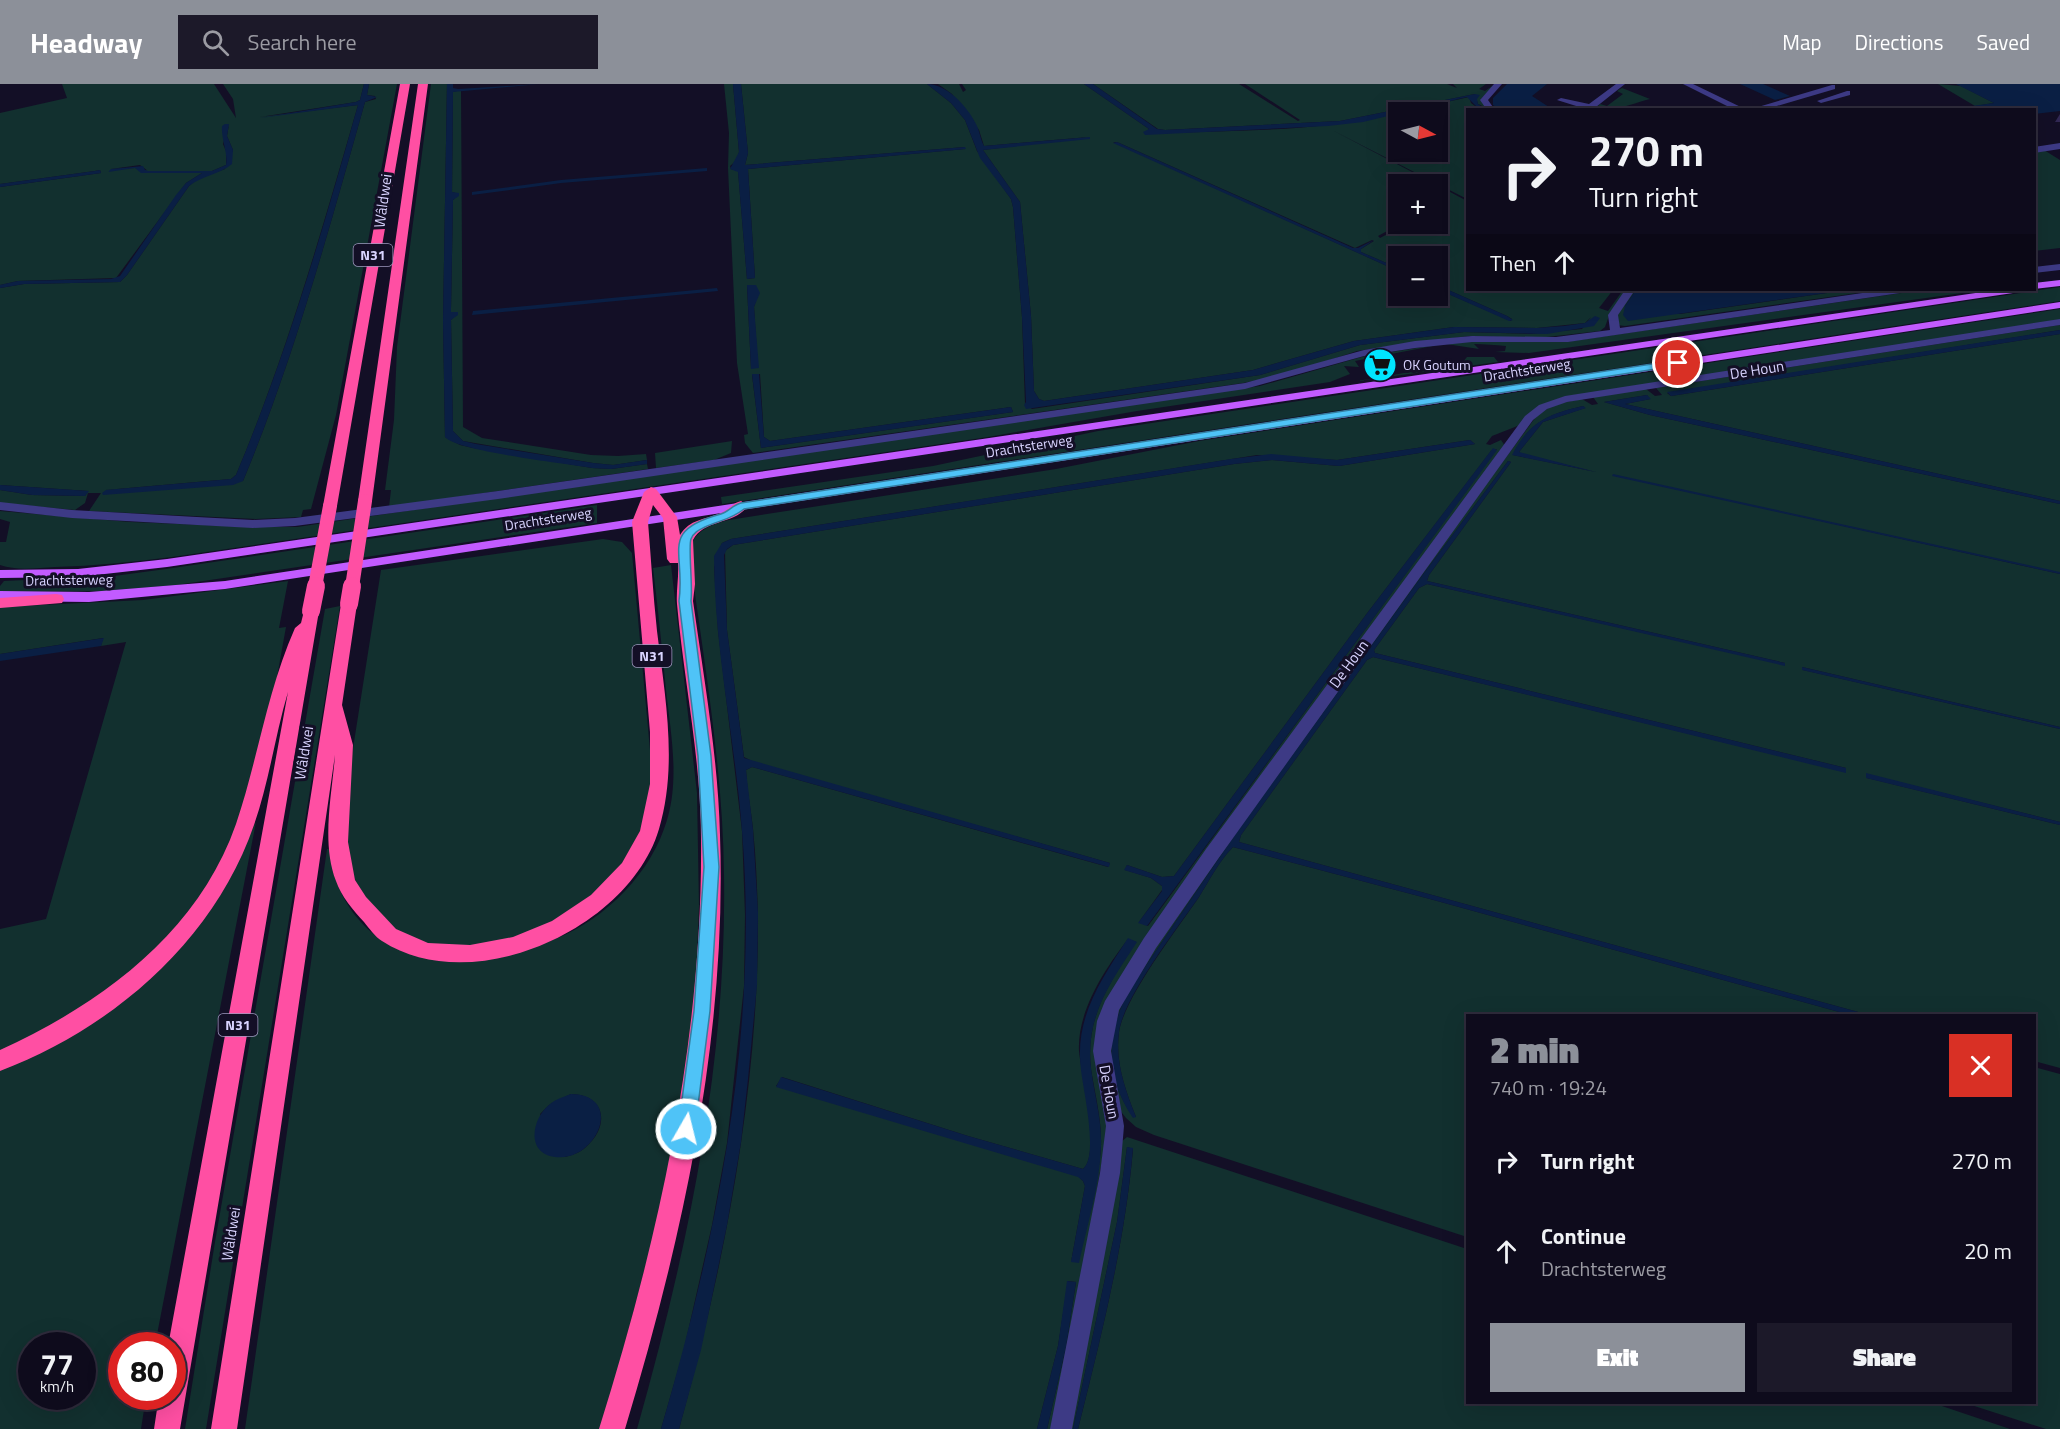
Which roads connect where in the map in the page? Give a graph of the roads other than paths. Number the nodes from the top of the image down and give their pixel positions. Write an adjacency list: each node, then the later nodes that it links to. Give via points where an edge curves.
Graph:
1 (405, 84): 35 (highway, Wâldwei / N31, bridge)
2 (423, 84): 36 (highway, Wâldwei / N31, bridge)
3 (1498, 84): 9 (street, via 1484,100)
4 (1621, 84): 10 (street)
5 (1687, 84): 11 (street)
6 (1828, 86): 8 (street, via 1847,93); 12 (street)
7 (1561, 100): 10 (street)
8 (1808, 104)
9 (1490, 108)
10 (1593, 108)
11 (1739, 108)
12 (1758, 108)
13 (2060, 146): 14 (street)
14 (2036, 150)
15 (2060, 267): 16 (street)
16 (2036, 270)
17 (2060, 283): 18 (main road)
18 (2036, 286)
19 (1629, 291): 24 (street, via 1611,318)
20 (1893, 291): 24 (street, Drachtsterweg)
21 (2006, 291): 25 (main road, Drachtsterweg)
22 (2060, 305): 27 (main road, Drachtsterweg)
23 (2060, 322): 43 (street, De Houn, via 1565,399 1543,407 1529,418 1206,863 1150,943 1112,1007 1102,1051 1115,1126 1110,1173)
24 (1616, 331): 26 (street, Drachtsterweg, via 1554,340 1474,339 1405,346 1353,355 1245,386 295,522 185,521)
25 (651, 492): 28 (highway); 29 (highway); 30 (main road, Drachtsterweg, via 136,568)
26 (0, 506)
27 (741, 506): 28 (main road, Drachtsterweg); 33 (highway, N31, via 727,517 700,524 687,534)
28 (670, 517): 29 (main road, Drachtsterweg); 33 (highway, N31, via 678,586)
29 (640, 522): 32 (main road, Drachtsterweg, via 205,587); 36 (highway, N31, via 659,729 654,817 642,849 622,879 594,906 565,926 542,938 503,949 449,953 413,947 368,919 345,880 339,815 344,745)
30 (0, 574)
31 (0, 596): 32 (main road, Drachtsterweg)
32 (56, 599): 34 (highway)
33 (685, 601): 42 (highway, N31, via 710,822 702,1011 675,1192 633,1365)
34 (0, 603)
35 (311, 610): 37 (highway, N31, via 288,657 245,825 229,866 206,904 160,957 125,988 61,1031); 38 (highway, Wâldwei / N31)
36 (334, 705): 41 (highway, Wâldwei / N31)
37 (0, 1061)
38 (183, 1332)
39 (170, 1410): 40 (highway, Wâldwei / N31)
40 (167, 1429)
41 (224, 1429)
42 (612, 1429)
43 (1061, 1429)

